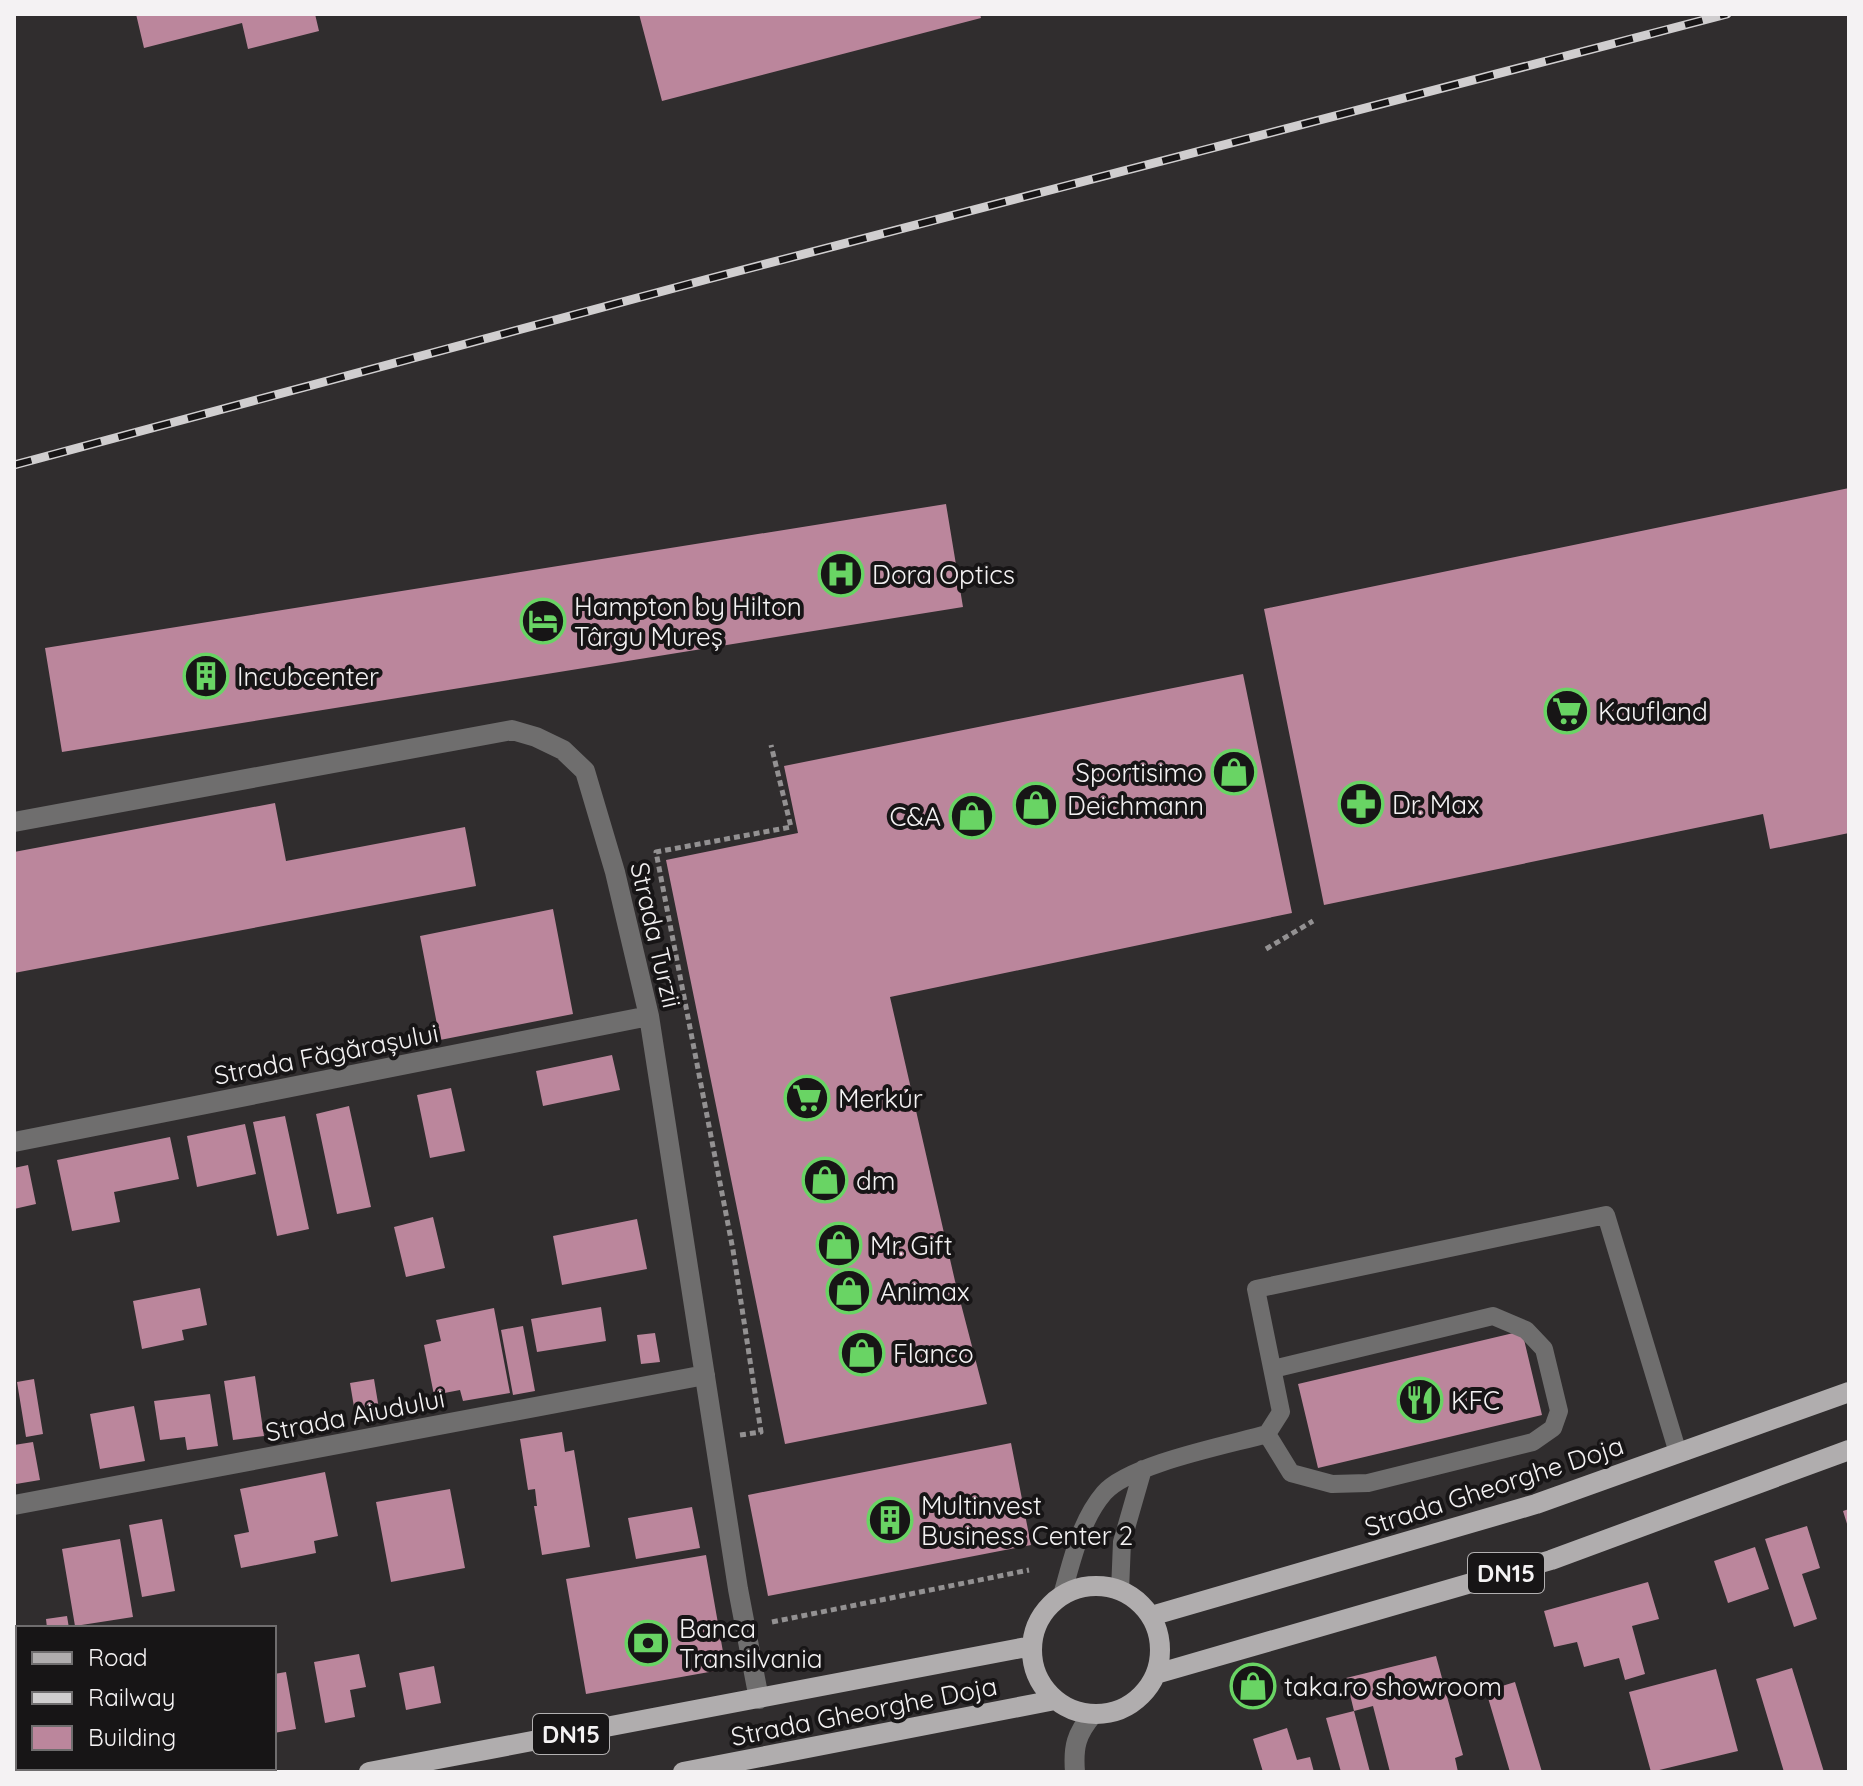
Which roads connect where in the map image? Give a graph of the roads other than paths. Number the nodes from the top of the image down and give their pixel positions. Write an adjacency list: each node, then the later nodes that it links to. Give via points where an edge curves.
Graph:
1 (14, 821): 2 (street, Strada Turzii, via 480,735 512,730 536,737 563,750 585,771)
2 (649, 1016): 3 (street, Strada Făgărașului); 5 (street, Strada Turzii)
3 (14, 1142)
4 (1273, 1369): 7 (lane, via 1281,1412); 7 (lane, via 1493,1316 1526,1330 1544,1349 1559,1411 1553,1428 1533,1442 1368,1483 1332,1484 1291,1473); 9 (lane, via 1256,1289 1606,1215)
5 (705, 1375): 11 (street, Strada Aiudului); 17 (street, Strada Turzii)
6 (1849, 1392): 9 (main road, Strada Gheorghe Doja / DN15)
7 (1267, 1434): 10 (lane)
8 (1849, 1450): 16 (main road, DN15, via 1551,1560)
9 (1678, 1453): 14 (main road, Strada Gheorghe Doja / DN15, via 1536,1504)
10 (1143, 1469): 12 (lane, via 1122,1542); 13 (lane, via 1106,1490 1088,1517)
11 (14, 1505)
12 (1120, 1591): 13 (main road, via 1101,1586); 14 (main road)
13 (1062, 1595): 15 (main road, via 1042,1617)
14 (1151, 1616): 16 (main road, via 1161,1655)
15 (1032, 1646): 17 (main road, Strada Gheorghe Doja / DN15); 18 (main road, via 1034,1666)
16 (1156, 1674): 19 (main road, via 1131,1705)
17 (759, 1699): 20 (main road, Strada Gheorghe Doja / DN15)
18 (1055, 1700): 19 (main road); 21 (main road, Strada Gheorghe Doja)
19 (1093, 1714): 22 (street, via 1078,1732)
20 (379, 1771)
21 (683, 1772)
22 (1075, 1772)

